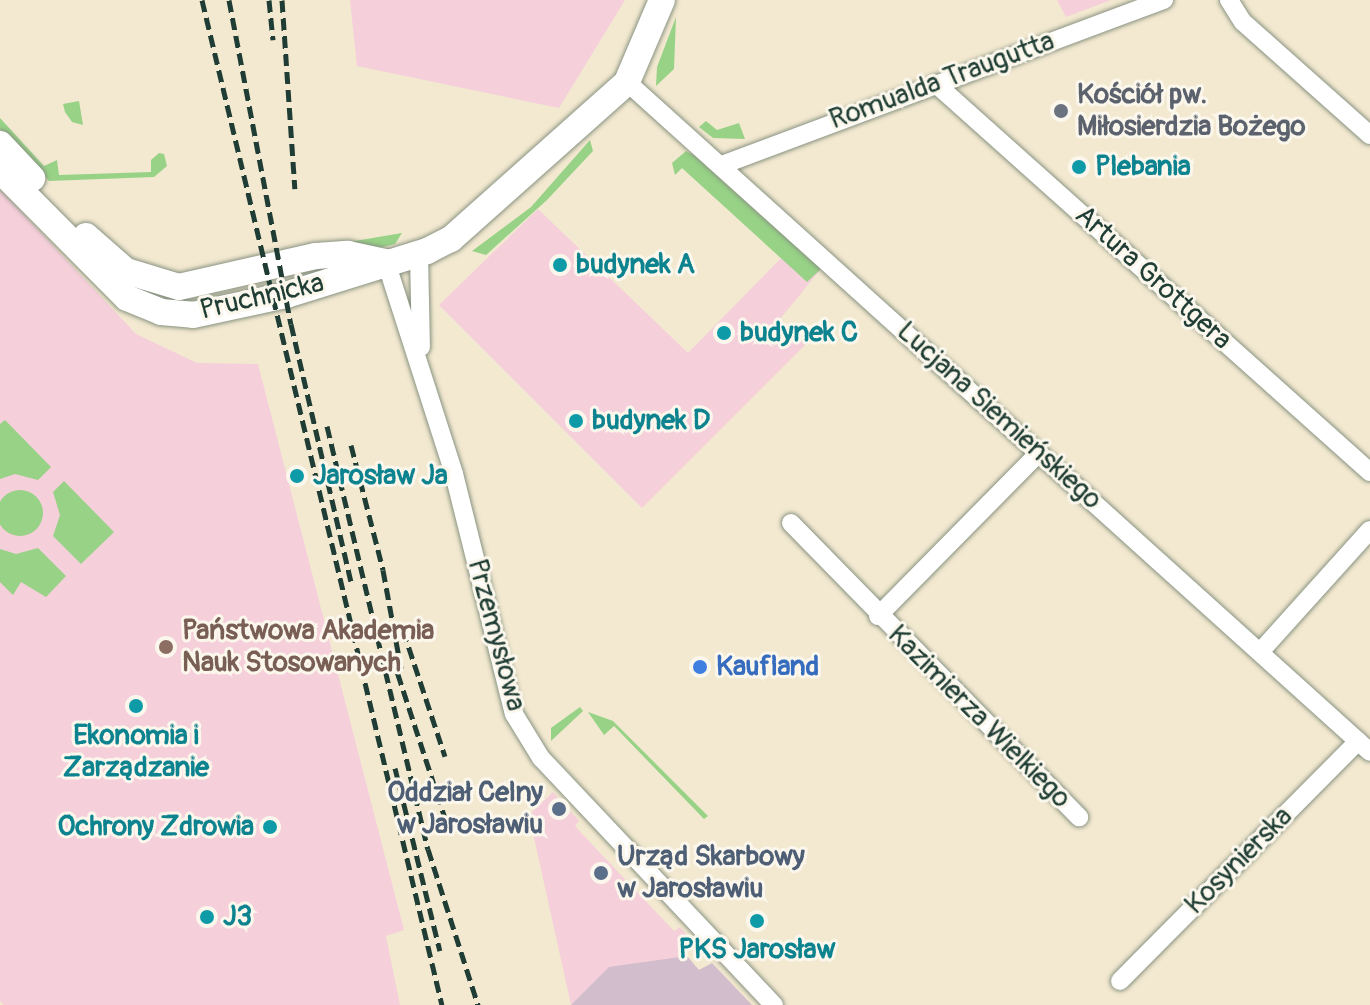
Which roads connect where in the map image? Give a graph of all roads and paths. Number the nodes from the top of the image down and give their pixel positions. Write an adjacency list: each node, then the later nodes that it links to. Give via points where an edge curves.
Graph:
1 (662, 0): 4 (main road, Pruchnicka)
2 (1164, 0): 5 (street, Romualda Traugutta)
3 (1229, 0): 6 (street, via 1243,22)
4 (627, 82): 8 (street, Lucjana Siemieńskiego); 10 (main road, Pruchnicka, via 492,206 451,239)
5 (936, 84): 8 (street, Romualda Traugutta); 14 (street, Artura Grottgera)
6 (1370, 135)
7 (0, 144): 11 (main road, Pruchnicka, via 109,259 143,279 179,287 316,256 348,254)
8 (722, 165): 13 (street, Lucjana Siemieńskiego)
9 (0, 170): 11 (main road, Pruchnicka, via 105,280 127,298 161,312 193,315 286,295)
10 (419, 254): 11 (main road, Pruchnicka); 12 (street)
11 (386, 262): 12 (street, via 391,289)
12 (422, 366): 22 (street, Przemysłowa, via 514,714 541,758)
13 (1039, 453): 17 (street, Kazimierza Wielkiego); 18 (street, Lucjana Siemieńskiego)
14 (1370, 472)
15 (791, 523): 17 (street, Kazimierza Wielkiego)
16 (1370, 530): 18 (street)
17 (878, 616): 20 (street, Kazimierza Wielkiego)
18 (1260, 652): 19 (street, Lucjana Siemieńskiego)
19 (1364, 746): 21 (street, Kosynierska)
20 (1079, 817)
21 (1120, 981)
22 (774, 1005)

